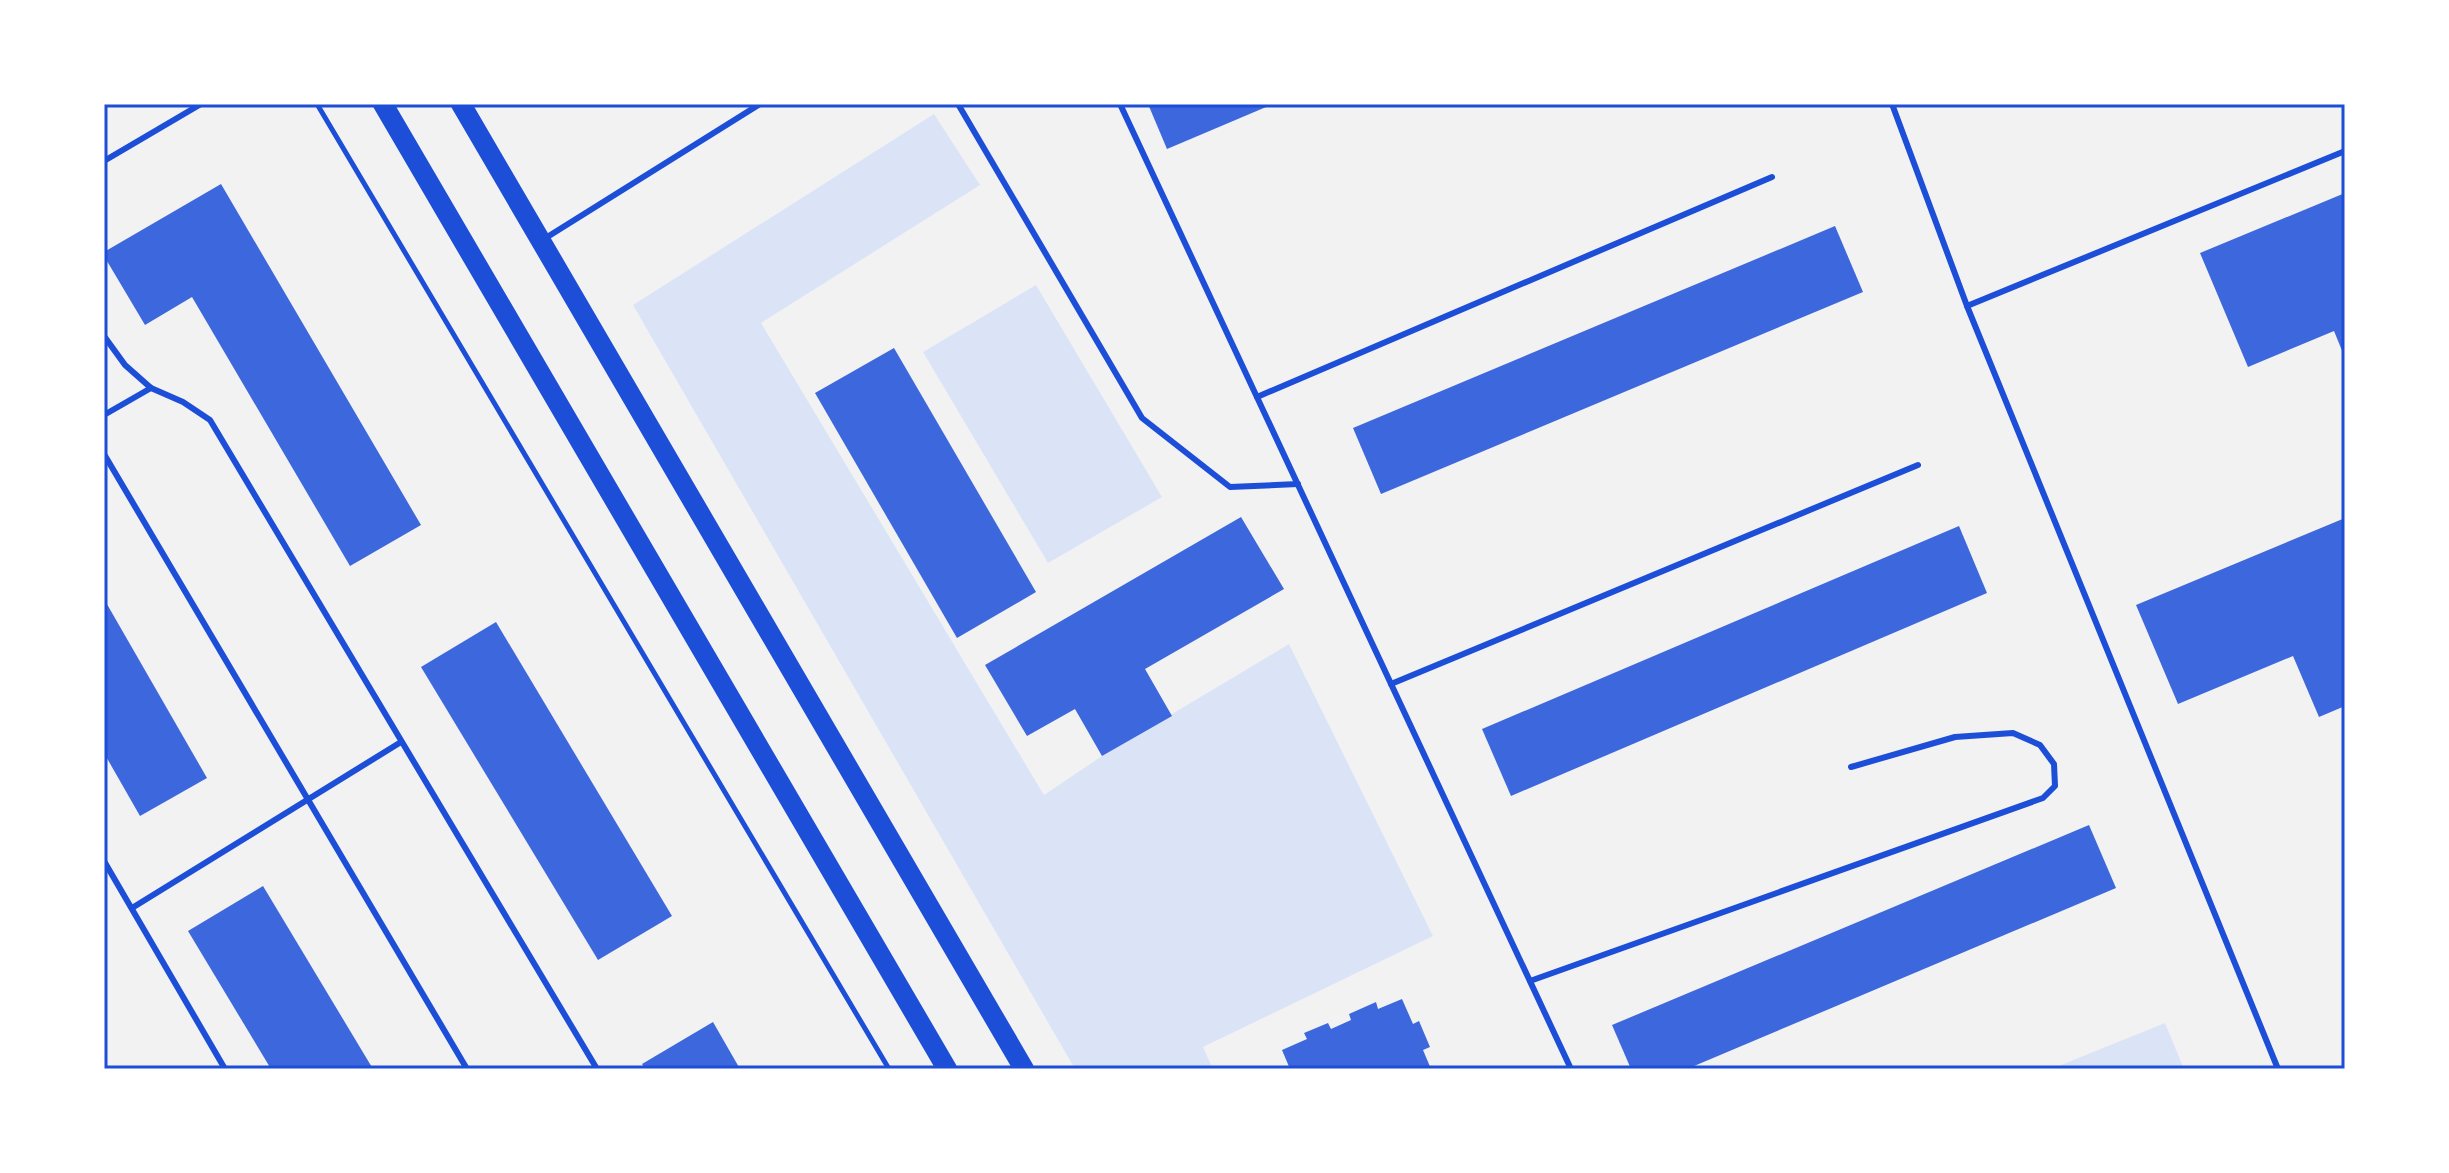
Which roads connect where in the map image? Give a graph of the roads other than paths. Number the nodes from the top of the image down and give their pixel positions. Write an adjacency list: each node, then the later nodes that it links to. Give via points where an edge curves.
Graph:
1 (201, 104): 9 (lane)
2 (383, 104): 30 (main road)
3 (461, 104): 11 (main road)
4 (760, 104): 11 (lane)
5 (958, 104): 19 (lane, via 1142,418 1230,487)
6 (1120, 104): 15 (lane)
7 (1892, 104): 12 (lane)
8 (2345, 151): 12 (lane)
9 (104, 161)
10 (1772, 177): 15 (lane)
11 (541, 241): 31 (main road)
12 (1967, 306): 33 (lane)
13 (104, 336): 14 (lane)
14 (151, 388): 16 (lane); 21 (lane, via 210,420)
15 (1257, 397): 19 (lane)
16 (104, 415)
17 (104, 454): 23 (lane)
18 (1918, 465): 20 (lane)
19 (1298, 484): 20 (lane)
20 (1391, 684): 26 (lane)
21 (401, 742): 23 (lane); 29 (lane)
22 (1851, 767): 26 (lane, via 1955,737 2013,733 2040,745 2054,764 2055,786 2043,798)
23 (308, 800): 25 (lane); 28 (lane)
24 (104, 861): 25 (lane)
25 (132, 908): 27 (lane)
26 (1530, 981): 32 (lane)
27 (225, 1069)
28 (467, 1069)
29 (597, 1069)
30 (947, 1069)
31 (1024, 1069)
32 (1571, 1069)
33 (2278, 1069)

